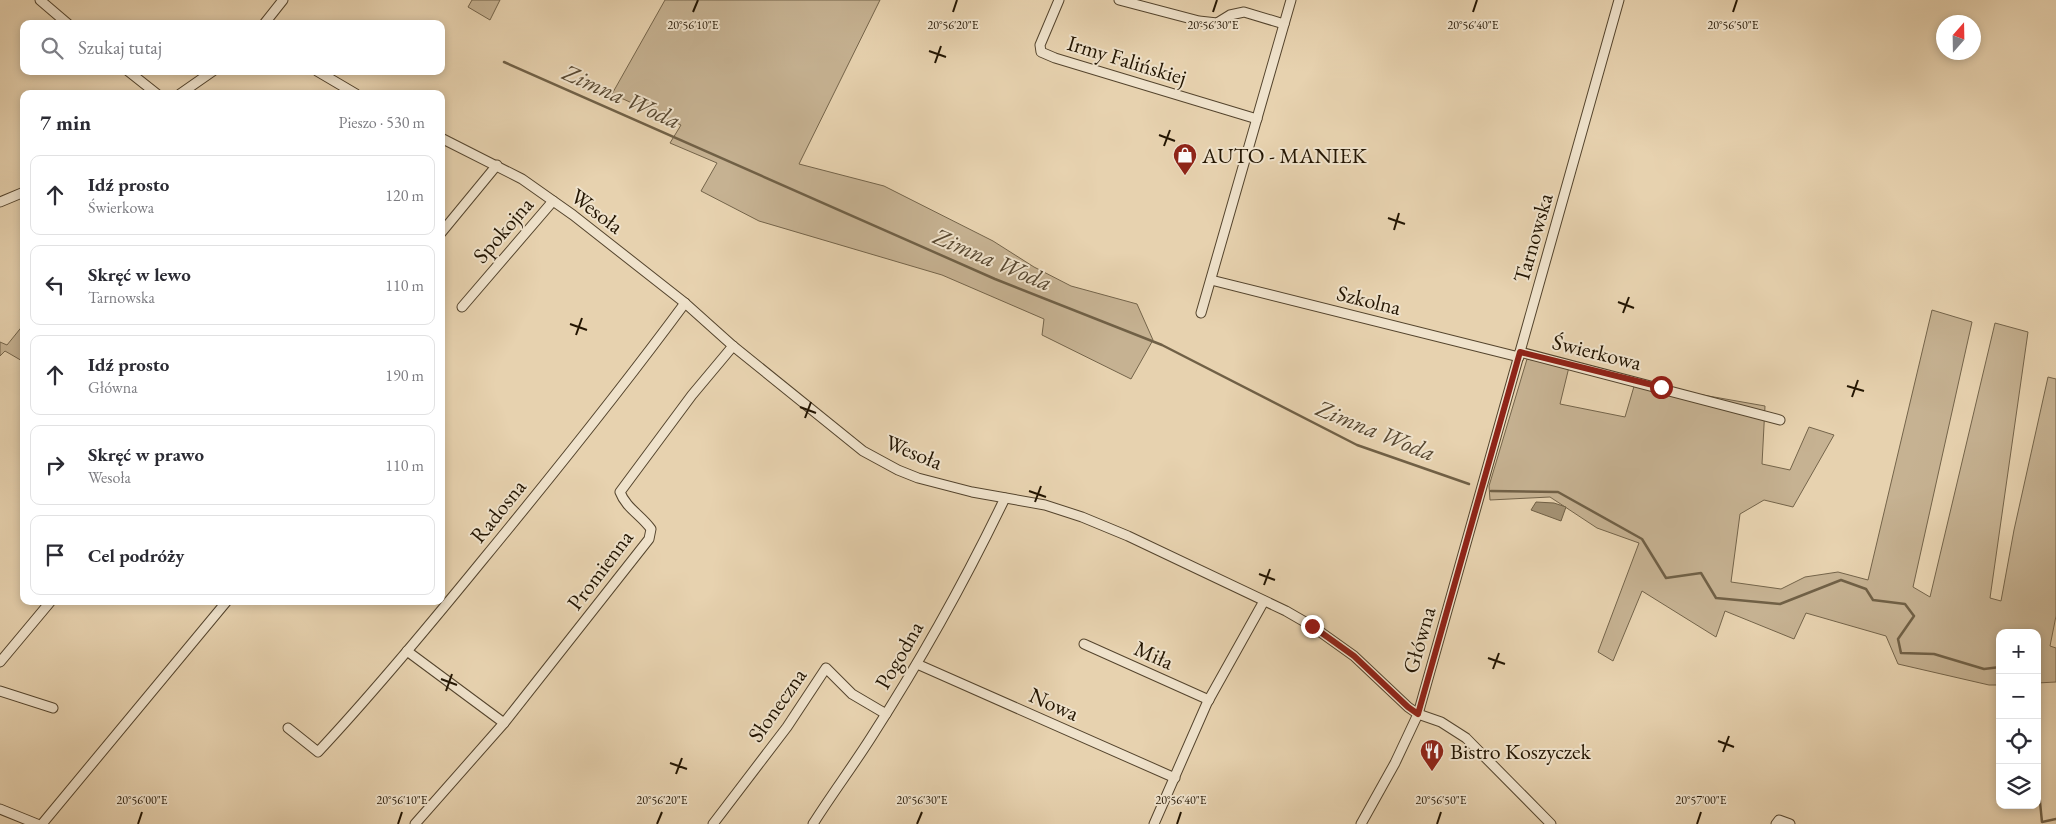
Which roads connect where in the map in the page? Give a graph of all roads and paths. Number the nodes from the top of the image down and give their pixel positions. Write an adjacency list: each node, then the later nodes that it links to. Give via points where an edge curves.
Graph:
1 (40, 0): 7 (street)
2 (283, 0): 8 (street)
3 (1059, 0): 16 (street, Irmy Falińskiej, via 1040,45 1041,52)
4 (1119, 0): 9 (street, via 1198,22 1217,23 1230,14 1244,12)
5 (1291, 0): 9 (street)
6 (1619, 0): 28 (street, Tarnowska)
7 (63, 20)
8 (267, 20)
9 (1284, 24): 16 (street)
10 (133, 75): 13 (street)
11 (207, 75): 14 (street)
12 (323, 75): 15 (street)
13 (152, 90)
14 (186, 90)
15 (349, 90)
16 (1257, 119): 23 (street)
17 (445, 140): 18 (street, Wesoła)
18 (497, 165): 20 (street, Wesoła); 22 (street)
19 (20, 194): 21 (street)
20 (553, 201): 24 (street, Wesoła); 25 (street, Spokojna)
21 (0, 202)
22 (445, 228)
23 (1211, 280): 26 (street); 28 (street, Szkolna)
24 (685, 303): 27 (street, Wesoła); 36 (street, Radosna, via 519,516)
25 (462, 307)
26 (1201, 313)
27 (734, 346): 31 (street, Wesoła, via 863,452 918,478); 44 (street, Promienna, via 692,395 620,492 624,503 651,529 649,539)
28 (1519, 354): 29 (street, Świerkowa); 30 (street, Tarnowska)
29 (1780, 420)
30 (1482, 486): 43 (street, Główna)
31 (1005, 498): 32 (street, Wesoła, via 1045,505 1082,517); 38 (street, Pogodna)
32 (1264, 601): 40 (street); 43 (street, Wesoła, via 1312,626 1354,656)
33 (47, 605): 37 (street)
34 (224, 605): 50 (street)
35 (1084, 644): 40 (street, Miła)
36 (407, 651): 44 (street); 45 (street, Radosna, via 318,752)
37 (0, 662)
38 (917, 664): 42 (street, Pogodna); 46 (street, Nowa)
39 (0, 690): 41 (street)
40 (1209, 700): 46 (street)
41 (53, 708)
42 (886, 714): 52 (street, Słoneczna, via 852,694 826,668 787,728); 53 (street, Pogodna)
43 (1418, 714): 55 (street, Główna); 56 (street, Wesoła, via 1441,722 1466,738)
44 (504, 723): 51 (street, Promienna)
45 (288, 728)
46 (1175, 778): 54 (street)
47 (0, 809): 49 (street)
48 (1777, 822): 57 (street)
49 (37, 824)
50 (42, 824)
51 (415, 824)
52 (713, 824)
53 (813, 824)
54 (1154, 824)
55 (1361, 824)
56 (1551, 824)
57 (1790, 824)

